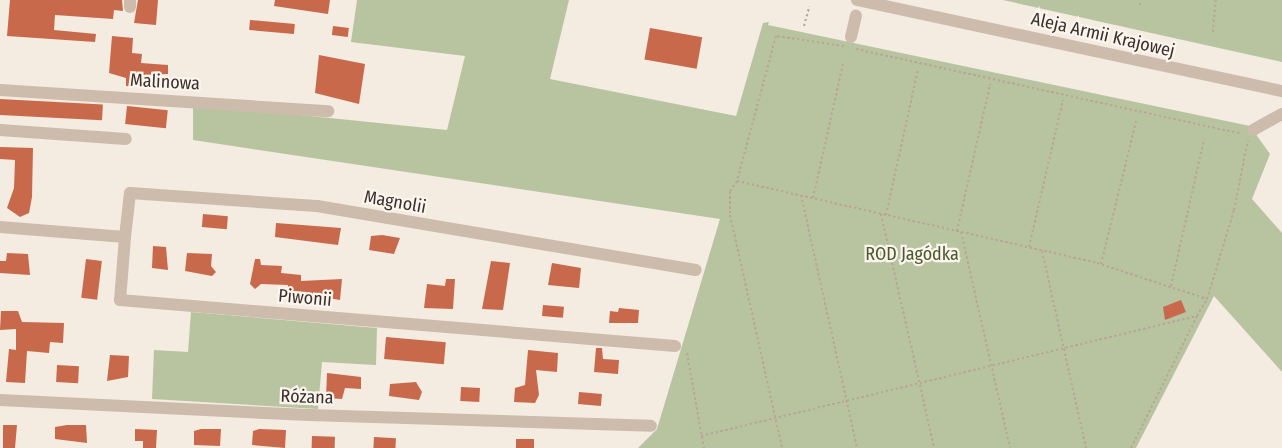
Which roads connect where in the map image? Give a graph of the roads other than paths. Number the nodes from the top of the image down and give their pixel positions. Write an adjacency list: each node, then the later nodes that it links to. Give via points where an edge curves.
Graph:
1 (858, 0): 5 (street, Aleja Armii Krajowej)
2 (856, 16): 3 (street)
3 (851, 37)
4 (0, 90): 6 (street, Malinowa)
5 (1282, 91)
6 (328, 111)
7 (1282, 114): 9 (street)
8 (0, 130): 10 (street)
9 (1253, 130)
10 (126, 139)
11 (0, 227): 12 (street)
12 (125, 237): 13 (street, Magnolii, via 130,193 317,206); 14 (street, Piwonii, via 120,300)
13 (696, 270)
14 (675, 346)
15 (0, 400): 16 (street, Różana)
16 (651, 426)

